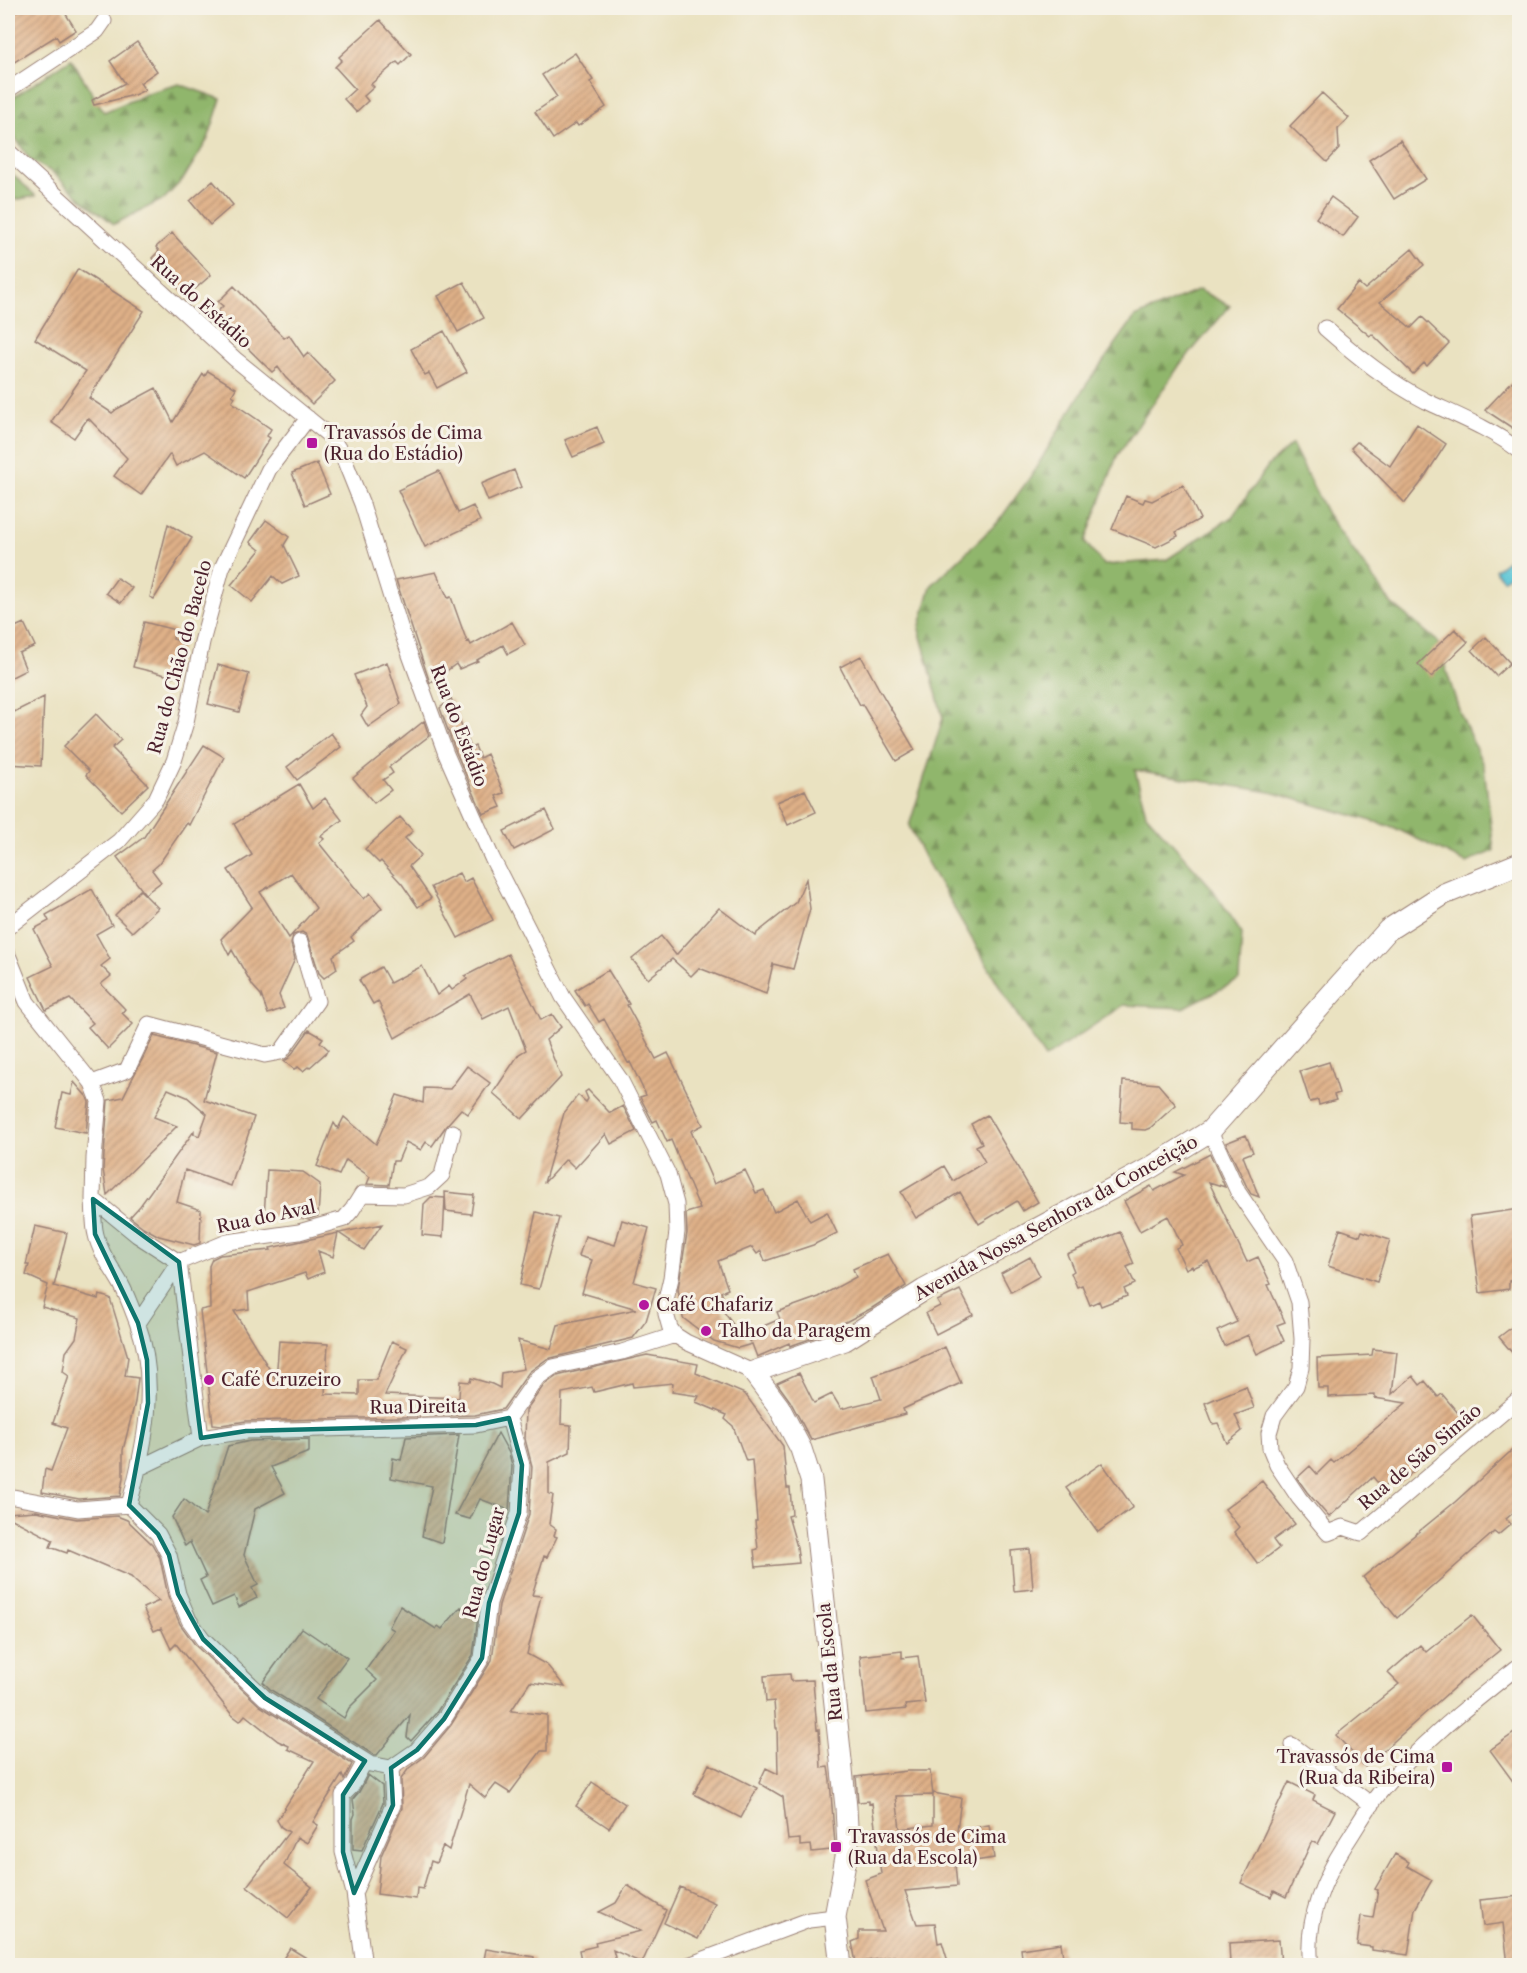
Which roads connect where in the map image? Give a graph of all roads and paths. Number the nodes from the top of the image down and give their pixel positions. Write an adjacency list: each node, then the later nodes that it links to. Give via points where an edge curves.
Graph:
1 (104, 21): 2 (street, via 97,31)
2 (8, 90)
3 (8, 151): 5 (street, Rua do Estádio, via 235,359)
4 (1325, 328): 6 (street, via 1391,381 1468,419)
5 (308, 418): 8 (street, Rua do Chão do Bacelo, via 269,469 222,568 186,722 156,799 119,841); 17 (street, Rua do Estádio, via 331,437 342,454 446,754 492,858 563,997 620,1079 668,1174 676,1204 677,1233 665,1304)
6 (1520, 451)
7 (1520, 863): 12 (street, Avenida Nossa Senhora da Conceição, via 1444,894 1388,930)
8 (8, 927)
9 (300, 942): 11 (street, via 317,1001 281,1052 265,1055 149,1024 127,1070)
10 (8, 955): 11 (street, via 27,1002)
11 (92, 1083): 14 (street, via 99,1101)
12 (1210, 1131): 18 (street, Avenida Nossa Senhora da Conceição, via 1150,1168 924,1290 845,1340); 19 (street, Rua de São Simão, via 1238,1192 1285,1261 1299,1302 1301,1368 1296,1386 1274,1416 1269,1432 1270,1449 1299,1498 1328,1533 1342,1527 1361,1533)
13 (453, 1132): 15 (street, Rua do Aval, via 442,1175 429,1187 404,1195 362,1194 344,1219 299,1232 227,1242)
14 (93, 1199): 15 (street, via 137,1235); 16 (street, via 95,1234 101,1251)
15 (179, 1262): 16 (street); 21 (street)
16 (138, 1323): 22 (street, via 147,1360 148,1403)
17 (675, 1335): 18 (street); 20 (street, via 553,1367 537,1377)
18 (753, 1372): 31 (street, Rua da Escola, via 779,1407 801,1449 811,1480 846,1808 848,1846)
19 (1520, 1398)
20 (509, 1418): 21 (street, Rua Direita, via 476,1425 246,1431); 28 (street, Rua do Lugar, via 522,1465 519,1513 489,1603 482,1658 444,1719 417,1750)
21 (201, 1438): 22 (street, Rua Direita)
22 (139, 1468): 24 (street)
23 (8, 1496): 24 (street, via 78,1509)
24 (129, 1505): 27 (street, via 158,1534 169,1555 189,1620 202,1638 265,1698)
25 (1517, 1673): 29 (street, via 1425,1745)
26 (1292, 1744): 29 (street)
27 (365, 1761): 28 (street); 30 (street, via 343,1795 343,1851)
28 (391, 1768): 30 (street, via 393,1805)
29 (1372, 1805): 35 (street, via 1323,1886 1312,1918 1308,1949)
30 (354, 1893): 32 (street)
31 (835, 1917): 33 (street, via 808,1920); 34 (street, Rua da Escola)
32 (364, 1965)
33 (686, 1965)
34 (841, 1965)
35 (1311, 1965)

